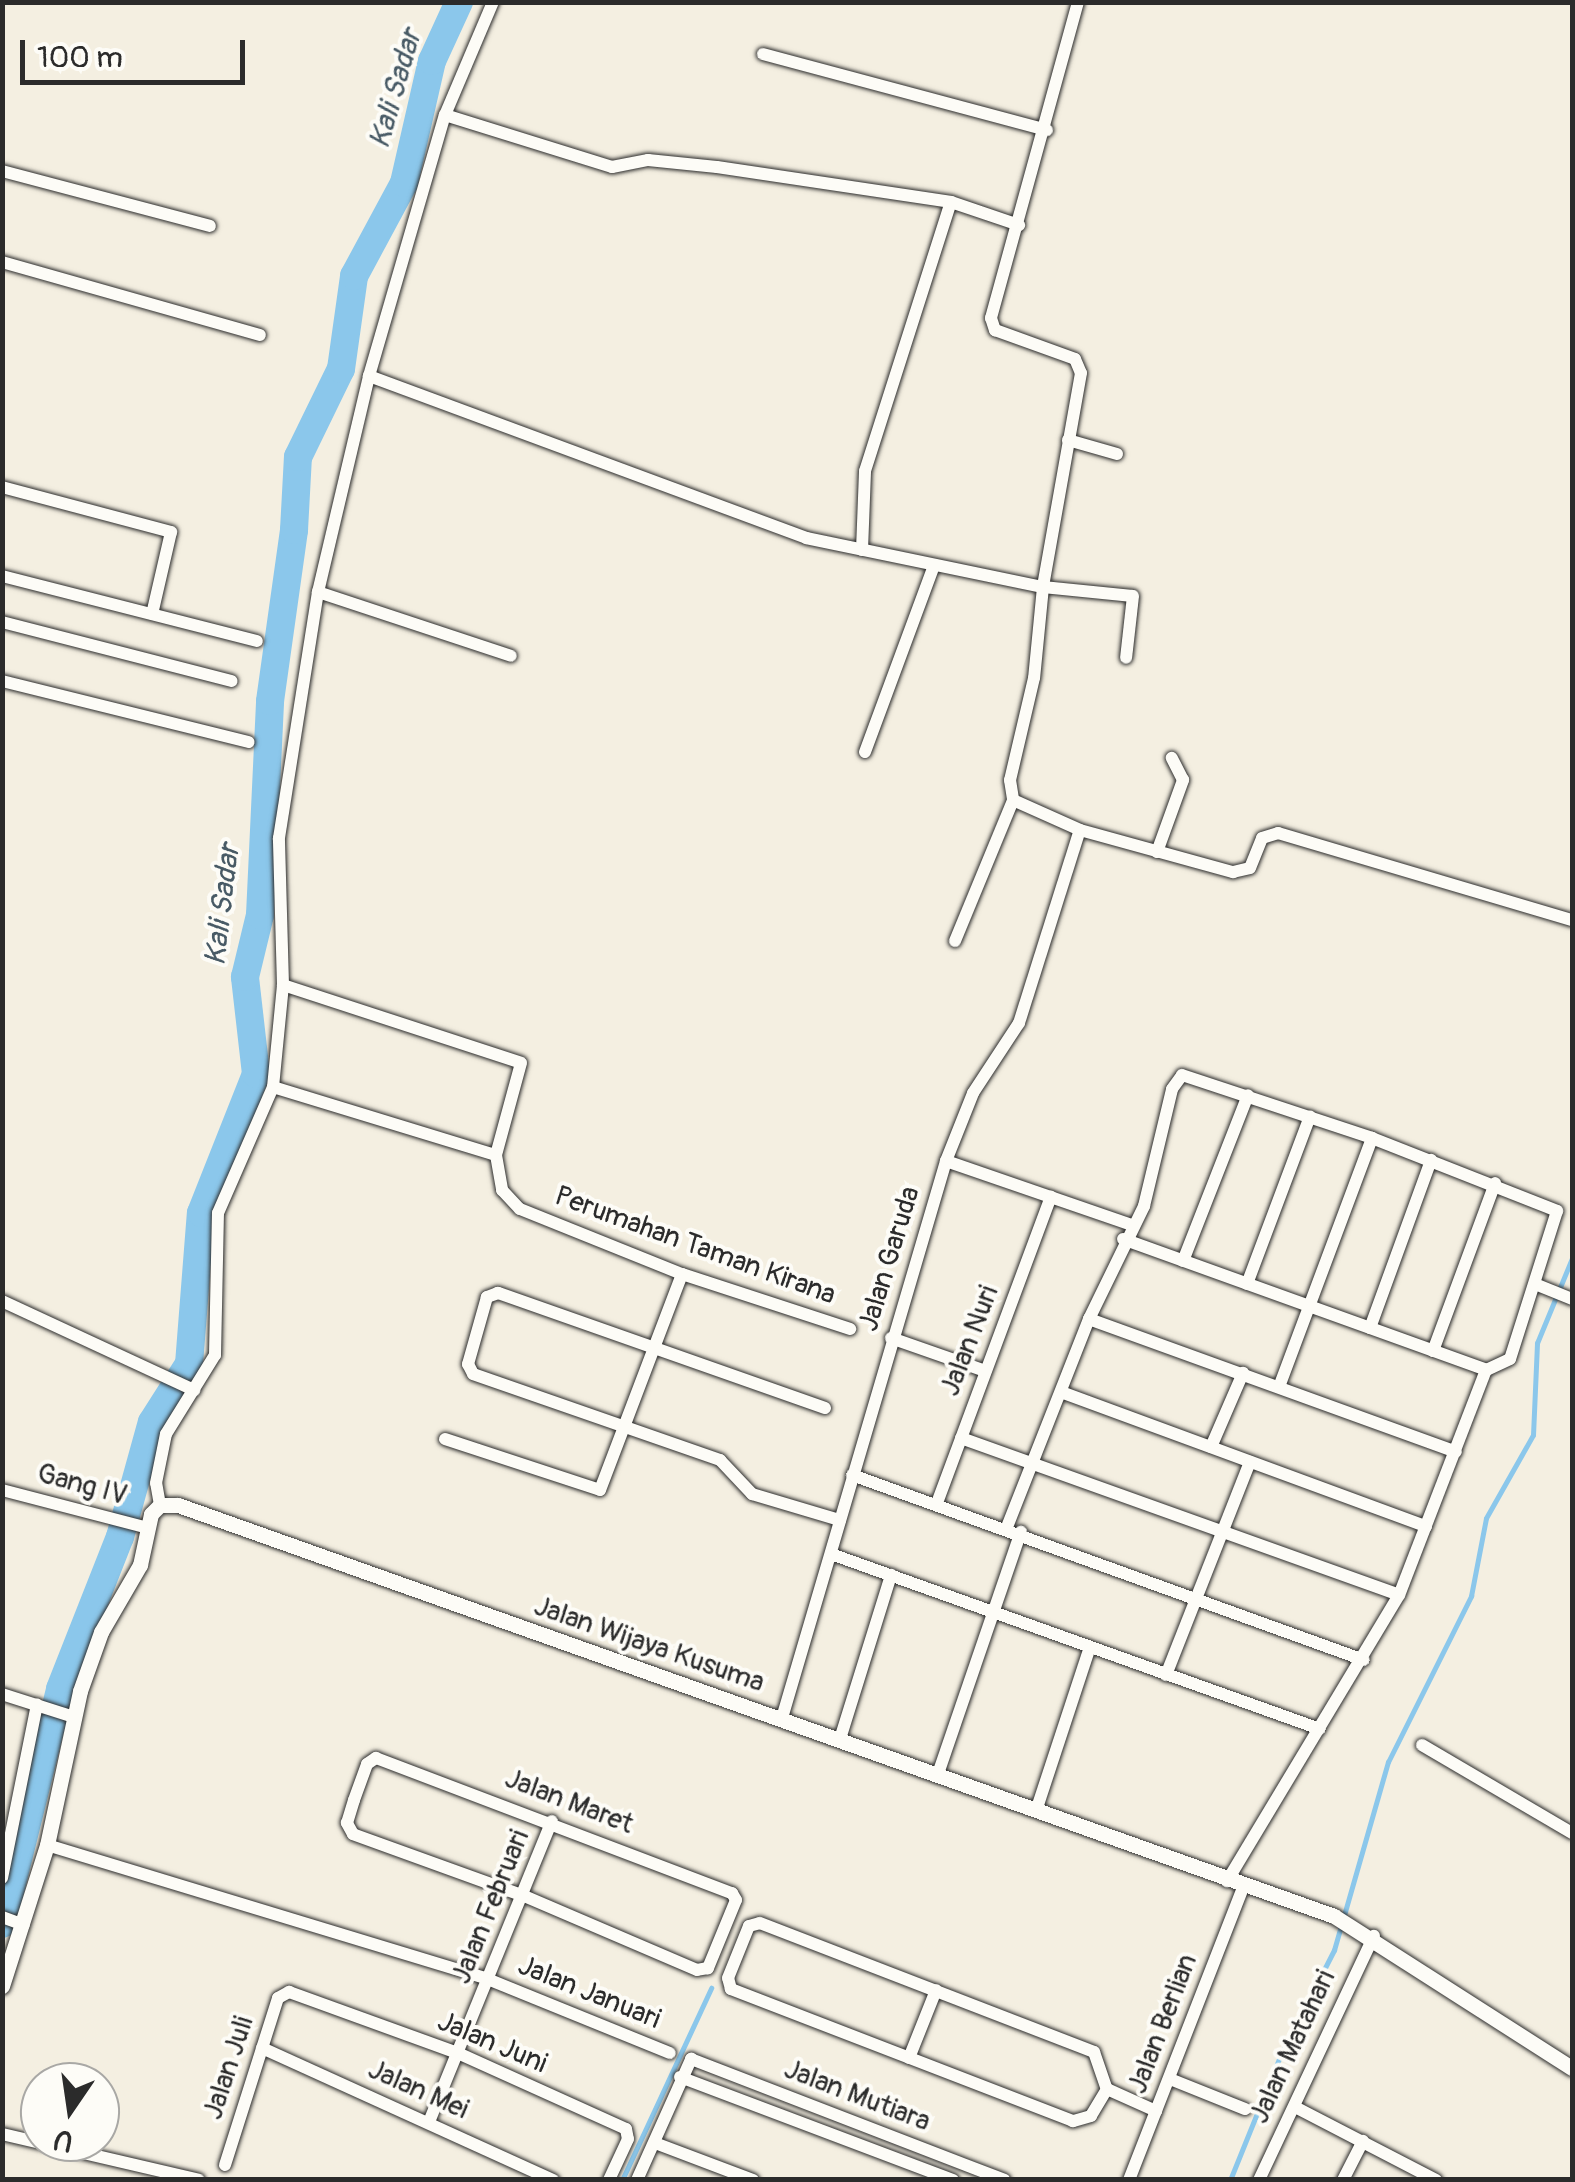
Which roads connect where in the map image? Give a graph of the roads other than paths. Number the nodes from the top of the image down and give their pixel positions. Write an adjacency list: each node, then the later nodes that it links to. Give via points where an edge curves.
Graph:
1 (493, 2): 4 (street)
2 (1078, 2): 5 (street)
3 (763, 54): 5 (street)
4 (445, 115): 7 (street, via 612,167 648,160 717,167); 12 (street)
5 (1047, 130): 8 (street)
6 (2, 171): 9 (street)
7 (952, 202): 8 (street); 16 (street, via 865,471)
8 (1018, 225): 13 (street, via 991,325 1078,364)
9 (210, 226)
10 (2, 262): 11 (street)
11 (260, 334)
12 (369, 376): 16 (street, via 786,532); 20 (street)
13 (1068, 440): 14 (street); 19 (street)
14 (1117, 454)
15 (2, 487): 21 (street, via 171,532)
16 (862, 550): 17 (street)
17 (934, 565): 19 (street); 29 (street)
18 (2, 576): 21 (street)
19 (1043, 587): 25 (street, via 1135,598); 31 (street, via 1034,678 1010,780)
20 (318, 592): 24 (street); 36 (street, via 279,838)
21 (152, 614): 23 (street)
22 (2, 622): 26 (street)
23 (257, 641)
24 (511, 656)
25 (1126, 658)
26 (232, 680)
27 (2, 681): 28 (street)
28 (249, 742)
29 (865, 752)
30 (1172, 758): 33 (street, via 1183,780)
31 (1013, 800): 32 (street); 35 (street)
32 (1080, 830): 33 (street); 43 (street, Jalan Garuda, via 1019,1023 973,1093)
33 (1157, 852): 34 (street, via 1239,873 1250,868 1262,838 1278,833)
34 (1572, 920)
35 (955, 941)
36 (283, 985): 37 (street); 41 (street, via 521,1064)
37 (273, 1087): 41 (street); 67 (street, via 218,1213 212,1248 218,1342)
38 (1248, 1095): 39 (street); 48 (street, via 1182,1075); 50 (street)
39 (1310, 1116): 40 (street); 52 (street)
40 (1372, 1138): 42 (street); 56 (street)
41 (496, 1155): 51 (street, Perumahan Taman Kirana, via 502,1190 520,1208)
42 (1431, 1160): 44 (street); 58 (street)
43 (946, 1161): 45 (street); 60 (street, Jalan Garuda)
44 (1495, 1183): 46 (street, via 1550,1203); 62 (street)
45 (1051, 1197): 48 (street); 64 (street, Jalan Nuri)
46 (1558, 1216): 47 (street); 53 (street)
47 (1572, 1220)
48 (1132, 1225): 49 (street)
49 (1123, 1240): 50 (street); 57 (street)
50 (1184, 1261): 52 (street)
51 (682, 1274): 59 (street, Perumahan Taman Kirana); 61 (street)
52 (1247, 1284): 56 (street)
53 (1535, 1284): 54 (street); 63 (street, via 1510,1360)
54 (1571, 1298)
55 (2, 1301): 67 (street)
56 (1308, 1306): 58 (street); 66 (street)
57 (1089, 1319): 65 (street); 68 (street)
58 (1370, 1328): 62 (street)
59 (850, 1329)
60 (891, 1338): 64 (street); 77 (street, Jalan Garuda)
61 (654, 1349): 69 (street); 70 (street); 70 (street, via 498,1293 487,1297 468,1364 473,1374)
62 (1433, 1352): 63 (street)
63 (1486, 1370): 74 (street)
64 (985, 1371): 71 (street, Jalan Nuri)
65 (1244, 1373): 66 (street); 73 (street)
66 (1280, 1387): 74 (street)
67 (192, 1388): 80 (street, via 160,1453)
68 (1061, 1392): 73 (street); 75 (street)
69 (824, 1408)
70 (625, 1423): 72 (street, via 600,1490); 81 (street, via 720,1460 752,1494)
71 (961, 1438): 75 (street); 79 (street, Jalan Nuri)
72 (445, 1439)
73 (1211, 1447): 76 (street)
74 (1456, 1452): 83 (street)
75 (1034, 1462): 84 (street); 85 (street)
76 (1250, 1462): 83 (street); 84 (street)
77 (852, 1475): 79 (street); 81 (street, Jalan Garuda)
78 (2, 1490): 82 (street, Gang IV)
79 (937, 1503): 85 (street)
80 (160, 1504): 82 (street); 96 (street, Jalan Wijaya Kusuma)
81 (840, 1520): 86 (street, Jalan Garuda)
82 (141, 1526): 95 (street, via 140,1566)
83 (1426, 1526): 88 (street)
84 (1224, 1529): 88 (street); 89 (street)
85 (1014, 1530): 89 (street); 90 (street)
86 (831, 1554): 87 (street); 96 (street, Jalan Garuda)
87 (890, 1575): 90 (street); 98 (street)
88 (1399, 1595): 92 (street)
89 (1197, 1597): 92 (street); 93 (street)
90 (992, 1612): 91 (street); 100 (street)
91 (1089, 1650): 93 (street); 101 (street)
92 (1364, 1660): 97 (street)
93 (1166, 1674): 97 (street)
94 (2, 1694): 95 (street)
95 (54, 1711): 104 (street); 105 (street)
96 (782, 1718): 98 (street, Jalan Wijaya Kusuma)
97 (1320, 1730): 106 (street)
98 (840, 1739): 100 (street, Jalan Wijaya Kusuma)
99 (1422, 1745): 103 (street)
100 (938, 1771): 101 (street, Jalan Wijaya Kusuma)
101 (1036, 1811): 106 (street, Jalan Wijaya Kusuma)
102 (552, 1821): 108 (street, Jalan Februari); 108 (street, Jalan Maret, via 376,1758 366,1764 348,1823 353,1834); 108 (street, Jalan Maret, via 732,1893 736,1900 718,1949 708,1968 697,1970)
103 (1572, 1833)
104 (47, 1845): 109 (street); 111 (street, Jalan Januari)
105 (2, 1878)
106 (1227, 1880): 107 (street, Jalan Wijaya Kusuma)
107 (1243, 1887): 110 (street, Jalan Wijaya Kusuma); 121 (street, Jalan Berlian)
108 (524, 1896): 111 (street, Jalan Februari)
109 (13, 1921): 112 (street)
110 (1374, 1936): 119 (street, Jalan Wijaya Kusuma); 123 (street, Jalan Matahari)
111 (490, 1980): 116 (street, Jalan Januari); 117 (street, Jalan Februari)
112 (2, 1986)
113 (936, 1990): 118 (street); 118 (street, via 754,1922 728,1978 731,1989); 122 (street, via 1094,2052)
114 (288, 1992): 115 (street, Jalan Juli, via 278,1998); 117 (street, Jalan Juni)
115 (262, 2048): 126 (street, Jalan Mei); 131 (street, Jalan Juli)
116 (670, 2053)
117 (460, 2054): 126 (street, Jalan Februari); 132 (street, Jalan Juni, via 626,2129)
118 (909, 2058): 122 (street, via 1073,2121 1091,2116)
119 (1572, 2068)
120 (680, 2076): 129 (street); 130 (street, Jalan Mutiara, via 692,2059); 134 (street, Jalan Mutiara)
121 (1170, 2079): 124 (street); 125 (street, Jalan Berlian)
122 (1107, 2089): 125 (street)
123 (1295, 2106): 128 (street); 141 (street, Jalan Matahari)
124 (1245, 2109)
125 (1156, 2112): 140 (street, Jalan Berlian)
126 (429, 2122): 136 (street, Jalan Mei)
127 (2, 2134): 135 (street)
128 (1363, 2141): 133 (street); 142 (street)
129 (655, 2143): 137 (street); 138 (street)
130 (957, 2162): 134 (street); 139 (street, Jalan Mutiara)
131 (225, 2165)
132 (611, 2177)
133 (1428, 2178)
134 (951, 2179)
135 (199, 2180)
136 (553, 2180)
137 (637, 2180)
138 (754, 2180)
139 (1004, 2180)
140 (1129, 2180)
141 (1260, 2180)
142 (1344, 2180)

